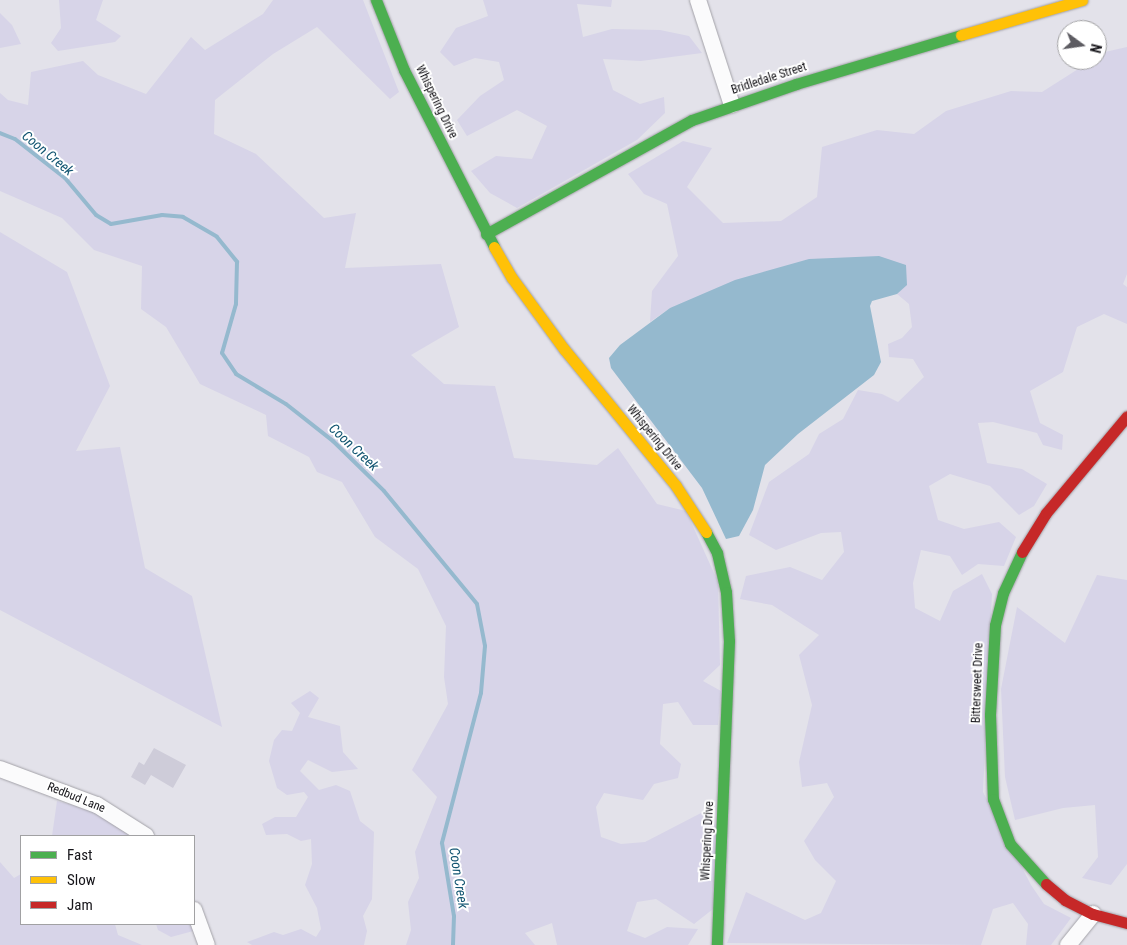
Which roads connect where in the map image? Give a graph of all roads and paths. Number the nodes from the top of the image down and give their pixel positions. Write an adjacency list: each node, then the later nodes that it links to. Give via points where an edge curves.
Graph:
1 (376, 0): 5 (street, Whispering Drive, via 404,70)
2 (698, 0): 4 (street)
3 (1082, 0): 4 (street, Bridledale Street)
4 (732, 105): 5 (street, Bridledale Street, via 659,137)
5 (486, 234): 13 (street, Whispering Drive, via 512,278 564,349 676,486 700,520 717,553 726,592 729,641)
6 (1127, 416): 10 (street, Bittersweet Drive, via 1030,536 1003,592 993,644 991,778 1000,824 1010,844 1034,873 1066,900)
7 (0, 769): 8 (street, Redbud Lane, via 97,805)
8 (144, 835)
9 (195, 913): 12 (street)
10 (1093, 914): 11 (street, Bittersweet Drive); 14 (street)
11 (1127, 923)
12 (207, 945)
13 (717, 945)
14 (1068, 945)

